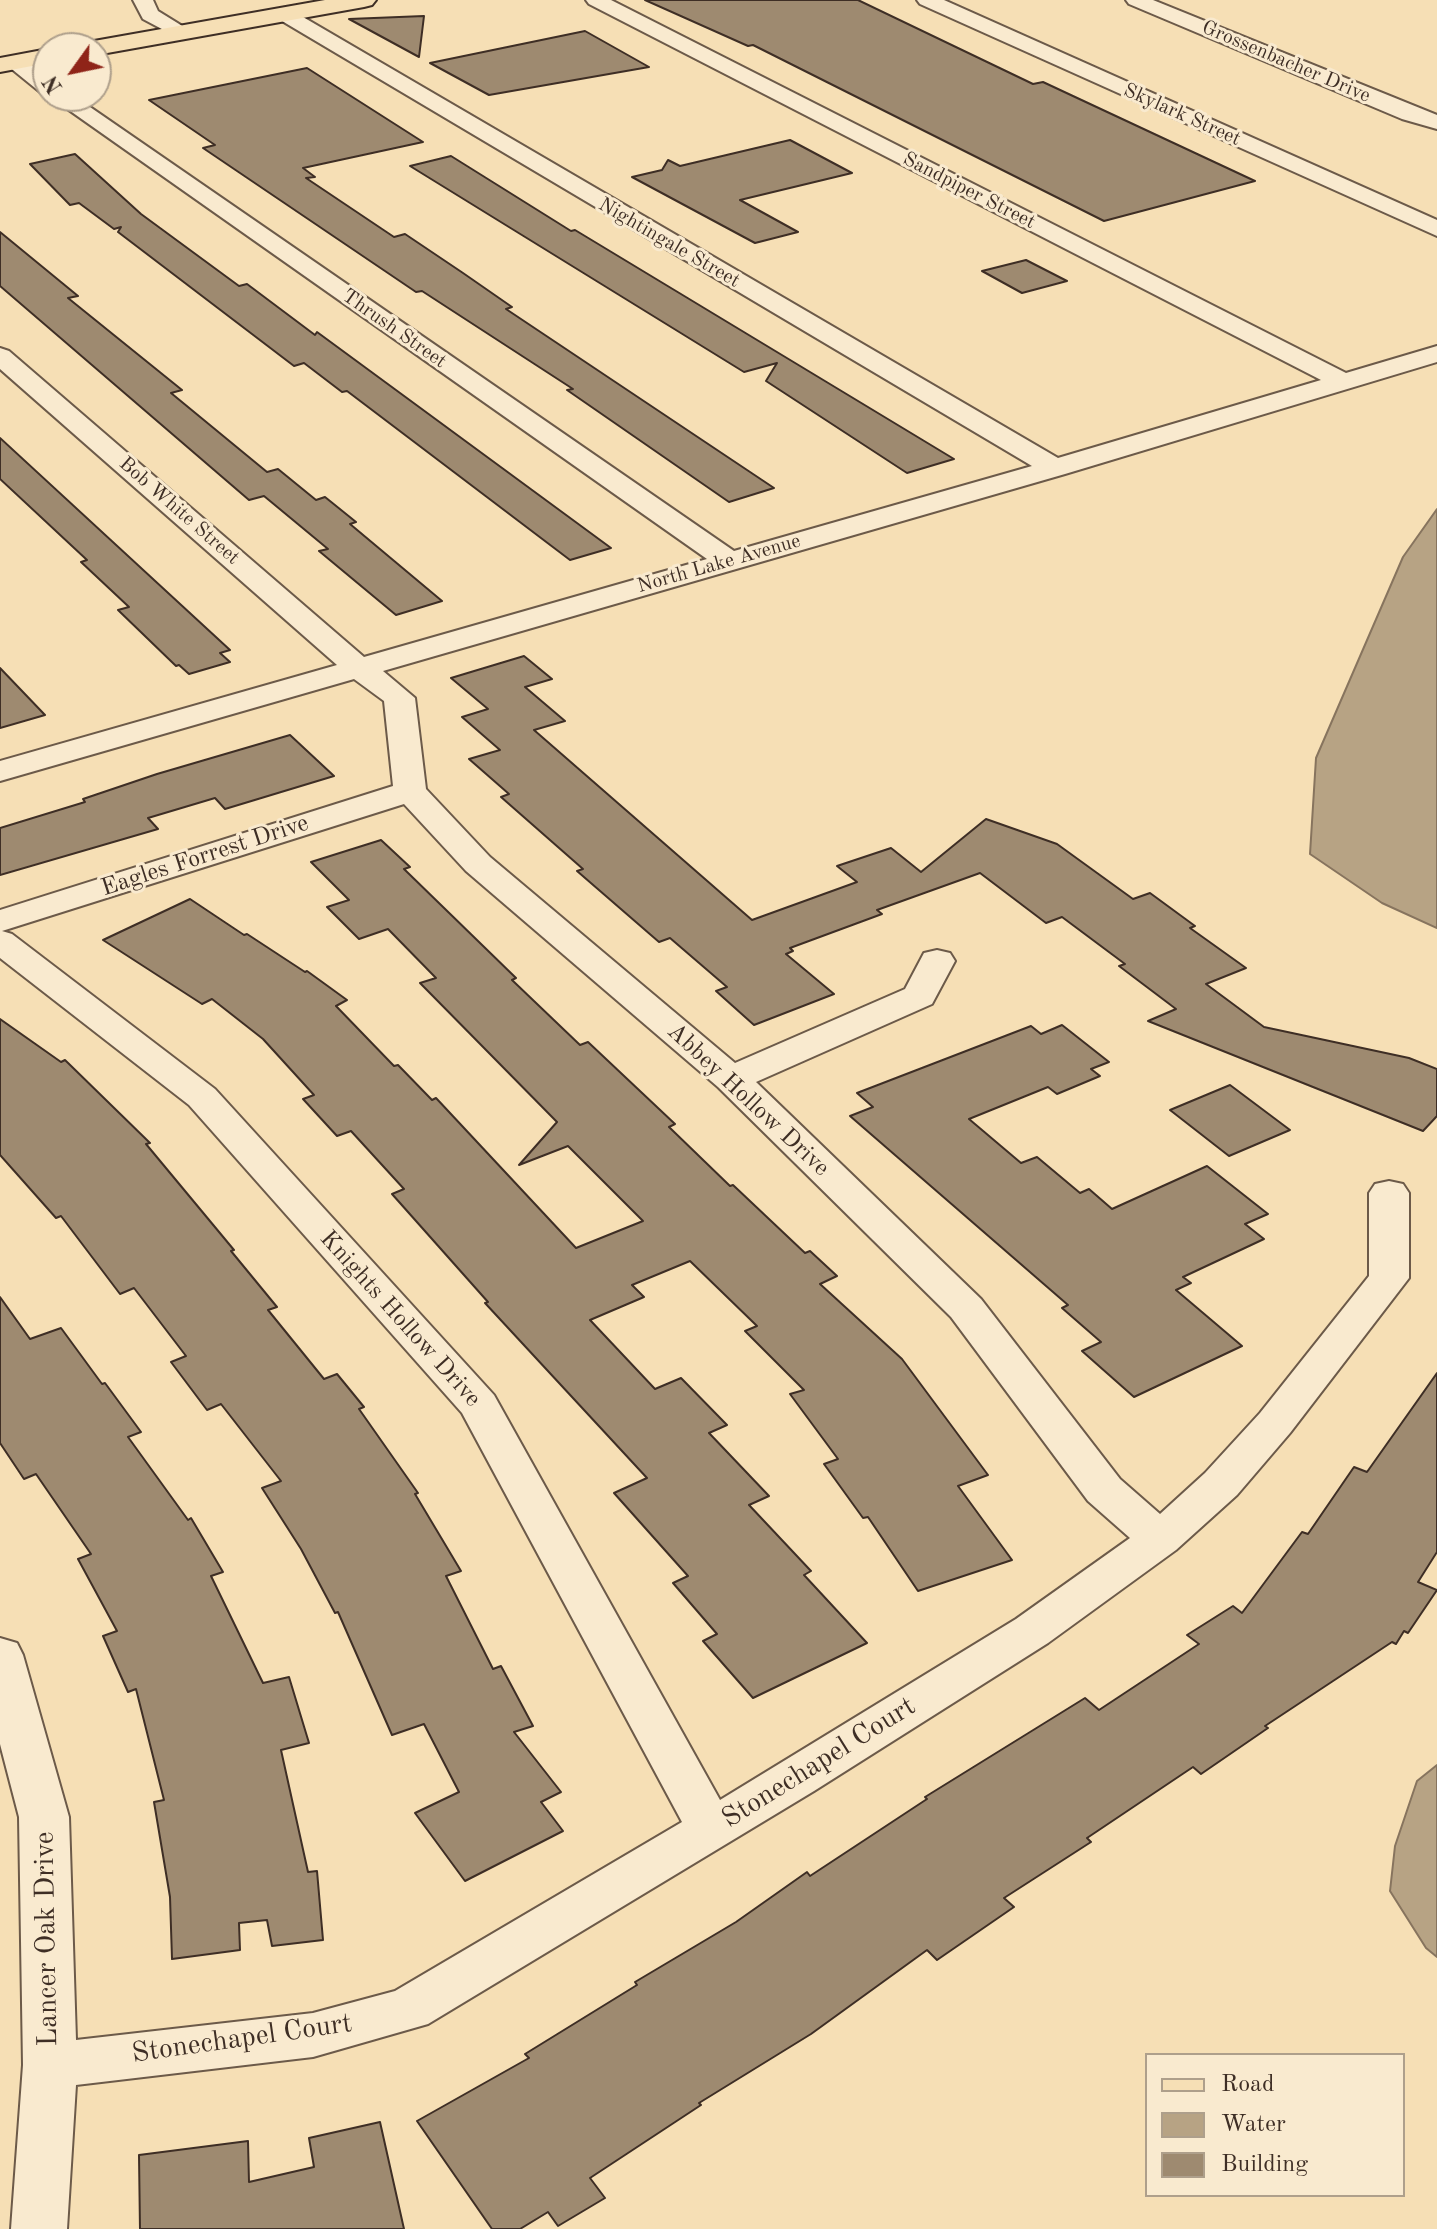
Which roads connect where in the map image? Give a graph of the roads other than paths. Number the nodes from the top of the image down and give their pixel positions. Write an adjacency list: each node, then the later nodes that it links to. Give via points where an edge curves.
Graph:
1 (143, 0): 7 (street, via 150,15)
2 (364, 0): 6 (main road)
3 (596, 0): 17 (street, Sandpiper Street)
4 (927, 0): 14 (street, Skylark Street)
5 (1136, 0): 13 (street, Grossenbacher Drive)
6 (284, 14): 7 (main road); 18 (street, Nightingale Street)
7 (182, 32): 8 (main road)
8 (112, 45)
9 (32, 59): 10 (main road)
10 (8, 63): 11 (street)
11 (32, 77)
12 (83, 112): 19 (street, Thrush Street)
13 (1437, 122)
14 (1437, 229)
15 (1437, 354): 17 (street, North Lake Avenue)
16 (0, 356): 20 (street, Bob White Street)
17 (1342, 381): 18 (street, North Lake Avenue)
18 (1055, 468): 19 (street, North Lake Avenue)
19 (729, 561): 20 (street, North Lake Avenue)
20 (358, 667): 21 (street, North Lake Avenue); 22 (street, via 399,698)
21 (0, 771)
22 (410, 791): 23 (street, Eagles Forrest Drive); 26 (street, Abbey Hollow Drive, via 478,864)
23 (0, 921)
24 (0, 941): 30 (street, Knights Hollow Drive, via 202,1097 479,1405)
25 (937, 961): 26 (street, via 919,996)
26 (731, 1079): 28 (street, Abbey Hollow Drive, via 966,1308 1104,1490)
27 (1389, 1193): 28 (street, Stonechapel Court, via 1389,1278 1275,1423 1221,1484)
28 (1160, 1539): 30 (street, Stonechapel Court, via 1032,1631)
29 (0, 1655): 31 (street, Lancer Oak Drive, via 44,1817)
30 (711, 1830): 31 (street, Stonechapel Court, via 409,2009 313,2035)
31 (50, 2065): 32 (street, Lancer Oak Drive)
32 (39, 2229)

